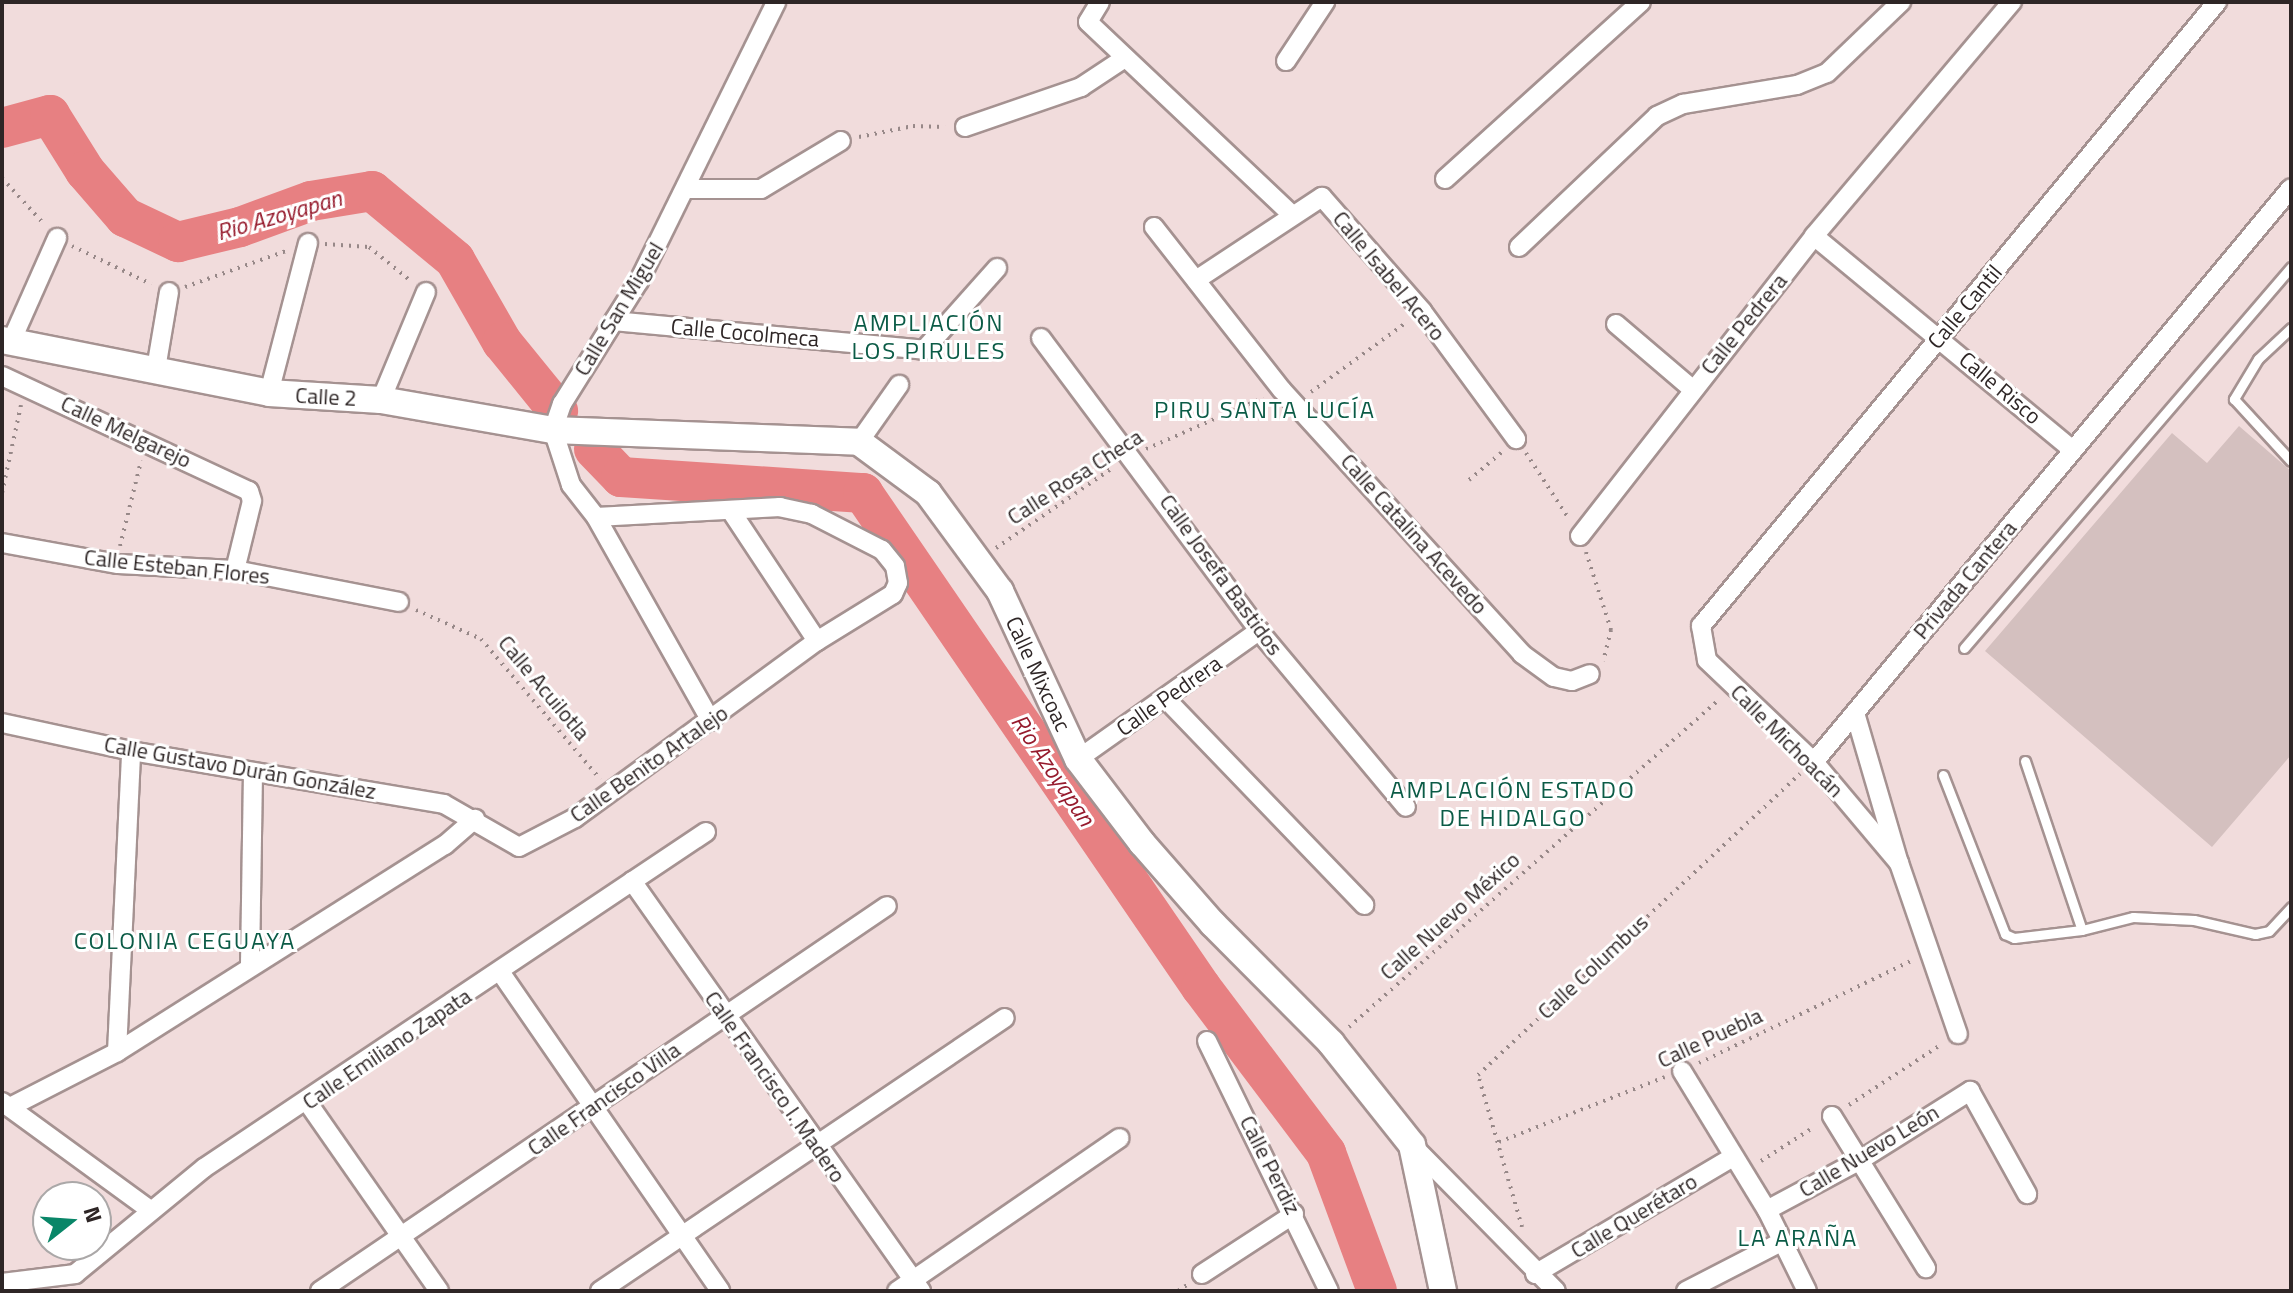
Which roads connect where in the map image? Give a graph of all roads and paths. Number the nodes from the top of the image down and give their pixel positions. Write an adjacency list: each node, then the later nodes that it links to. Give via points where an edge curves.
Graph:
1 (776, 2): 15 (street, Calle San Miguel)
2 (1100, 2): 8 (street, via 1088,22)
3 (1325, 2): 9 (street)
4 (1641, 2): 13 (street)
5 (1901, 2): 21 (street, via 1827,73 1797,85 1683,104 1657,116)
6 (2012, 2): 18 (street, Calle Pedrera)
7 (2217, 2): 32 (street, Calle Cantil)
8 (1125, 58): 10 (street, via 1081,87 1029,108 981,117); 16 (street)
9 (1286, 61)
10 (965, 127): 11 (path, via 913,126)
11 (841, 141): 15 (street, via 761,189)
12 (2, 178): 19 (path)
13 (1445, 179)
14 (2291, 188): 47 (street, Privada Cantera)
15 (686, 189): 28 (street, Calle San Miguel)
16 (1292, 215): 24 (street); 27 (street, Calle Isabel Acero, via 1322,197)
17 (1154, 227): 24 (street, Calle Catalina Acevedo)
18 (1814, 236): 32 (street, Calle Risco); 38 (street, Calle Pedrera)
19 (57, 238): 25 (path); 33 (street)
20 (308, 243): 25 (path); 26 (path, via 369,247); 40 (street)
21 (1519, 247)
22 (2291, 267): 63 (lane)
23 (997, 268): 28 (street, Calle Cocolmeca, via 924,350)
24 (1196, 280): 39 (street, Calle Catalina Acevedo)
25 (169, 292): 34 (street)
26 (426, 292): 41 (street)
27 (1422, 311): 42 (path); 44 (street, Calle Isabel Acero)
28 (614, 321): 43 (street, Calle San Miguel, via 562,404)
29 (1616, 324): 38 (street)
30 (2291, 328): 49 (lane, via 2258,359 2234,399)
31 (1041, 338): 48 (street, Calle Josefa Bastidos)
32 (1940, 338): 47 (street, Calle Risco); 60 (street, Calle Cantil)
33 (6, 341): 34 (street, Calle 2)
34 (156, 369): 40 (street, Calle 2)
35 (2, 376): 36 (street, Calle Melgarejo)
36 (25, 384): 46 (street, Calle Melgarejo); 51 (path)
37 (899, 385): 45 (street)
38 (1692, 389): 54 (street, Calle Pedrera)
39 (1282, 390): 42 (street, Calle Catalina Acevedo); 48 (path, Calle Rosa Checa)
40 (269, 393): 41 (street, Calle 2)
41 (381, 400): 43 (street, Calle 2)
42 (1296, 403): 64 (street, Calle Catalina Acevedo, via 1522,654 1554,677 1572,681)
43 (553, 430): 45 (street); 53 (street, via 571,485)
44 (1516, 439): 50 (path); 54 (path)
45 (859, 442): 56 (street, Calle Mixcoac, via 928,493)
46 (146, 444): 57 (path); 58 (street, Calle Melgarejo, via 249,491 252,501)
47 (2073, 450): 67 (street, Privada Cantera)
48 (1132, 455): 56 (path, Calle Rosa Checa); 61 (street, Calle Josefa Bastidos)
49 (2291, 461)
50 (1469, 480)
51 (2, 493)
52 (731, 511): 53 (street); 62 (street); 62 (street, Calle Benito Artalejo, via 780,507 812,514 882,550 895,566 898,583 893,594)
53 (596, 517): 68 (street)
54 (1580, 536): 64 (path, via 1611,630 1610,650)
55 (2, 543): 57 (street, Calle Esteban Flores)
56 (978, 561): 71 (street, Calle Mixcoac, via 1000,591)
57 (118, 564): 58 (street, Calle Esteban Flores)
58 (235, 570): 59 (street, Calle Esteban Flores)
59 (399, 602): 76 (path, Calle Acuilotla, via 481,639)
60 (1711, 612): 65 (street, Calle Michoacán, via 1701,626 1701,645 1707,660)
61 (1259, 631): 66 (street, Calle Pedrera); 77 (street, Calle Josefa Bastidos)
62 (817, 641): 68 (street, Calle Benito Artalejo)
63 (1964, 648)
64 (1590, 674)
65 (1733, 686): 73 (street, Calle Michoacán); 93 (path, Calle Nuevo México)
66 (1166, 699): 71 (street, Calle Pedrera); 82 (street)
67 (1855, 713): 73 (street); 80 (street)
68 (711, 721): 76 (street, Calle Benito Artalejo)
69 (2, 723): 70 (street, Calle Gustavo Durán González)
70 (131, 751): 74 (street, Calle Gustavo Durán González); 94 (street)
71 (1078, 759): 93 (street, Calle Mixcoac, via 1213,924)
72 (2025, 761): 85 (lane)
73 (1814, 762): 80 (street, Calle Michoacán); 101 (path, Calle Columbus, via 1478,1075)
74 (253, 772): 78 (street, Calle Gustavo Durán González, via 444,804); 87 (street)
75 (1943, 775): 85 (lane, via 1998,928 2014,938)
76 (610, 791): 78 (street, Calle Benito Artalejo, via 575,818 519,847)
77 (1406, 807)
78 (475, 819): 87 (street, via 445,845)
79 (706, 832): 81 (street, Calle Emiliano Zapata)
80 (1899, 863): 86 (street)
81 (632, 881): 88 (street, Calle Emiliano Zapata); 89 (street, Calle Francisco I. Madero)
82 (1364, 905)
83 (887, 906): 89 (street, Calle Francisco Villa)
84 (2291, 907): 85 (lane, via 2269,931 2255,934 2194,920 2133,917)
85 (2082, 930)
86 (1929, 952): 91 (street); 95 (path, Calle Puebla)
87 (250, 964): 94 (street)
88 (501, 973): 96 (street, Calle Emiliano Zapata); 98 (street)
89 (723, 1014): 98 (street, Calle Francisco Villa); 103 (street, Calle Francisco I. Madero)
90 (1005, 1018): 103 (street)
91 (1958, 1034)
92 (1207, 1041): 109 (street, Calle Perdiz)
93 (1331, 1043): 102 (street, Calle Mixcoac)
94 (117, 1052): 97 (street)
95 (1682, 1071): 101 (path, Calle Puebla); 104 (street)
96 (308, 1103): 107 (street, Calle Emiliano Zapata); 112 (street)
97 (6, 1104): 107 (street)
98 (597, 1105): 111 (street); 112 (street, Calle Francisco Villa)
99 (1832, 1116): 105 (street)
100 (1120, 1138): 119 (street)
101 (1499, 1142): 110 (path, Calle Columbus)
102 (1412, 1145): 116 (street); 125 (street)
103 (817, 1147): 111 (street); 119 (street, Calle Francisco I. Madero)
104 (1733, 1157): 108 (street); 116 (street, Calle Querétaro)
105 (1862, 1159): 106 (street, Calle Nuevo León, via 1970,1091); 108 (street, Calle Nuevo León); 114 (street)
106 (2027, 1194)
107 (149, 1209): 117 (street, Calle Emiliano Zapata)
108 (1767, 1210): 113 (street)
109 (1294, 1214): 115 (street); 124 (street, Calle Perdiz)
110 (1523, 1230)
111 (682, 1235): 122 (street); 123 (street)
112 (401, 1237): 120 (street, Calle Francisco Villa); 121 (street)
113 (1781, 1242): 127 (street); 128 (street)
114 (1926, 1268)
115 (1202, 1274)
116 (1535, 1274): 126 (street)
117 (78, 1282): 118 (street)
118 (2, 1283)
119 (910, 1288)
120 (320, 1291)
121 (439, 1291)
122 (600, 1291)
123 (720, 1291)
124 (1329, 1291)
125 (1443, 1291)
126 (1556, 1291)
127 (1686, 1291)
128 (1807, 1291)

